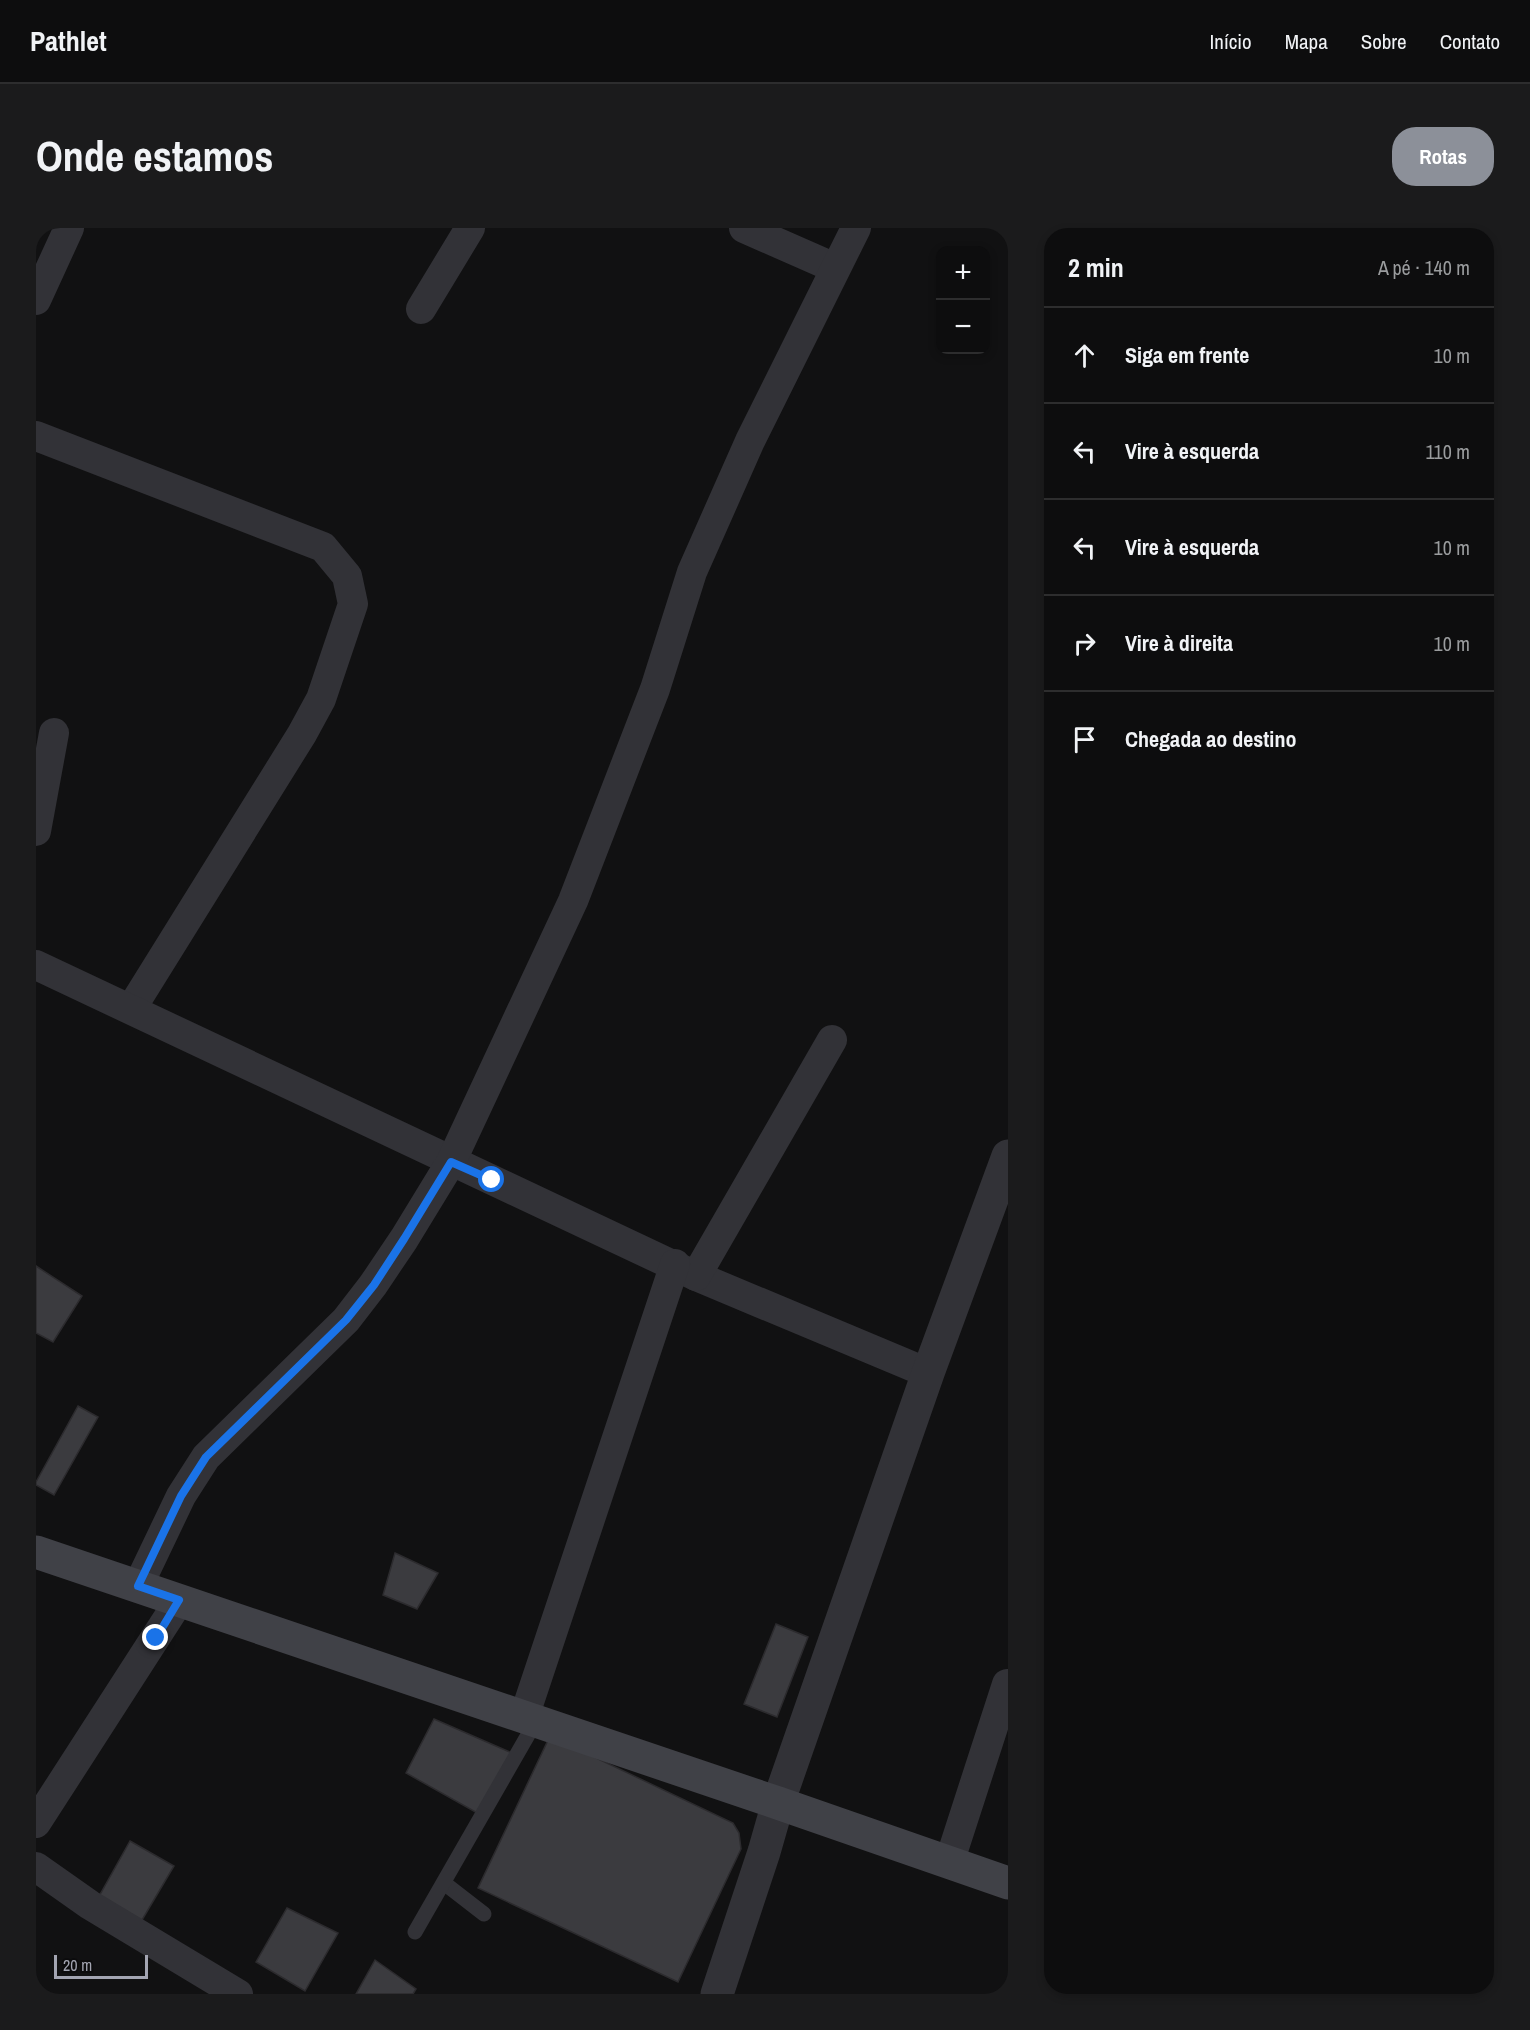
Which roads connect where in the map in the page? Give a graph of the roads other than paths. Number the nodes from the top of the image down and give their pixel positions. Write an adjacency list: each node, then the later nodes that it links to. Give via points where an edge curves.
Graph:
1 (69, 228): 6 (street)
2 (470, 228): 7 (street)
3 (744, 228): 5 (street)
4 (856, 228): 5 (street)
5 (836, 268): 15 (street, via 750,441 692,572 655,688 573,901)
6 (36, 300)
7 (421, 309)
8 (36, 436): 12 (street, via 323,547 347,576 353,604 321,699 302,734)
9 (54, 734): 10 (street)
10 (36, 831)
11 (36, 965): 12 (street)
12 (131, 1009): 15 (street)
13 (832, 1040): 16 (street)
14 (1008, 1156): 17 (street)
15 (451, 1162): 16 (street); 19 (street, via 374,1285 346,1320 206,1457 181,1496)
16 (686, 1270): 17 (street); 22 (street)
17 (928, 1373): 23 (street)
18 (36, 1552): 19 (main road)
19 (138, 1586): 20 (main road)
20 (179, 1600): 22 (main road); 24 (street)
21 (1007, 1684): 25 (street)
22 (530, 1719): 23 (main road); 27 (lane)
23 (778, 1803): 25 (main road); 32 (street)
24 (36, 1823)
25 (949, 1863): 28 (main road)
26 (36, 1867): 31 (street, via 90,1905)
27 (444, 1883): 29 (lane); 30 (lane)
28 (1008, 1884)
29 (484, 1914)
30 (415, 1932)
31 (238, 1994)
32 (717, 1994)

